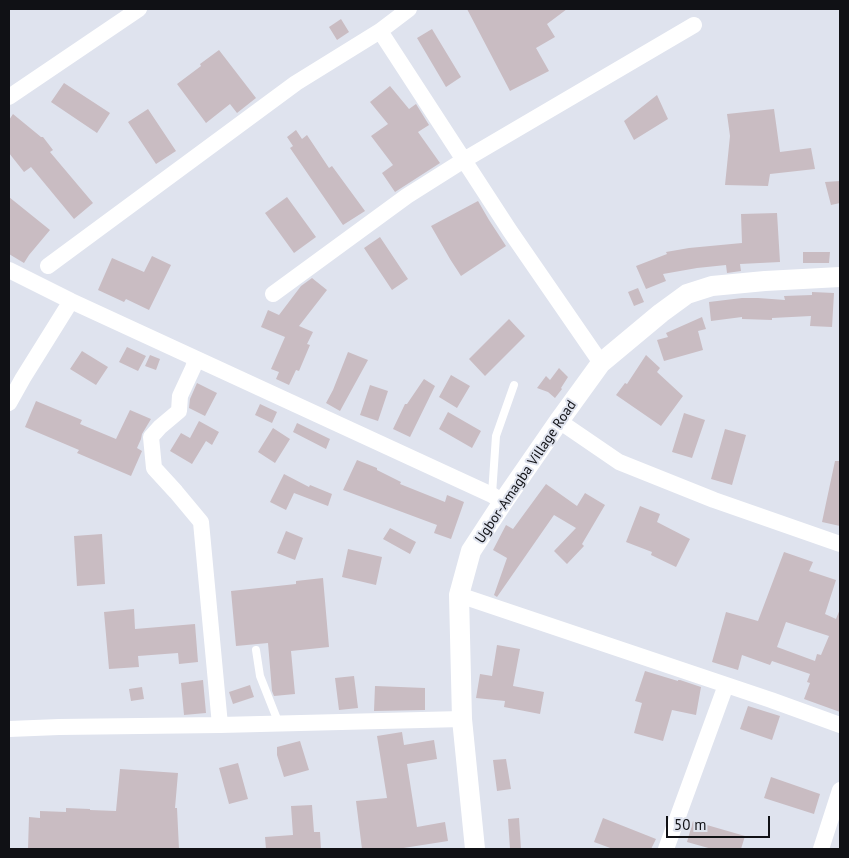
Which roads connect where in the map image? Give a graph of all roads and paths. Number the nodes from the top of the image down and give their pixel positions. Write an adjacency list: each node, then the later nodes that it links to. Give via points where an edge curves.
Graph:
1 (139, 9): 5 (street)
2 (409, 9): 4 (street)
3 (694, 25): 6 (street)
4 (380, 31): 6 (street); 7 (street, via 296,83)
5 (9, 97)
6 (464, 160): 10 (street, via 408,196); 13 (street)
7 (48, 266)
8 (9, 270): 11 (street)
9 (840, 277): 13 (street, Ugbor-Amagba Village Road, via 712,286 687,294)
10 (273, 294)
11 (71, 302): 12 (street); 15 (street)
12 (196, 359): 17 (street); 24 (street, via 180,396 179,411 151,437 152,462 201,522)
13 (601, 364): 16 (street, Ugbor-Amagba Village Road)
14 (514, 385): 17 (lane, via 496,436)
15 (9, 403)
16 (559, 421): 17 (street, Ugbor-Amagba Village Road); 18 (street, via 619,462 714,500)
17 (497, 499): 19 (street, Ugbor-Amagba Village Road, via 471,551)
18 (840, 544)
19 (458, 595): 21 (street); 22 (street, Ugbor-Amagba Village Road)
20 (256, 650): 23 (lane, via 260,676)
21 (726, 685): 25 (street); 29 (street)
22 (462, 719): 23 (street); 28 (street, Ugbor-Amagba Village Road)
23 (279, 724): 24 (street)
24 (220, 725): 26 (street)
25 (840, 725)
26 (9, 729)
27 (840, 790): 30 (street)
28 (475, 849)
29 (666, 849)
30 (821, 849)

